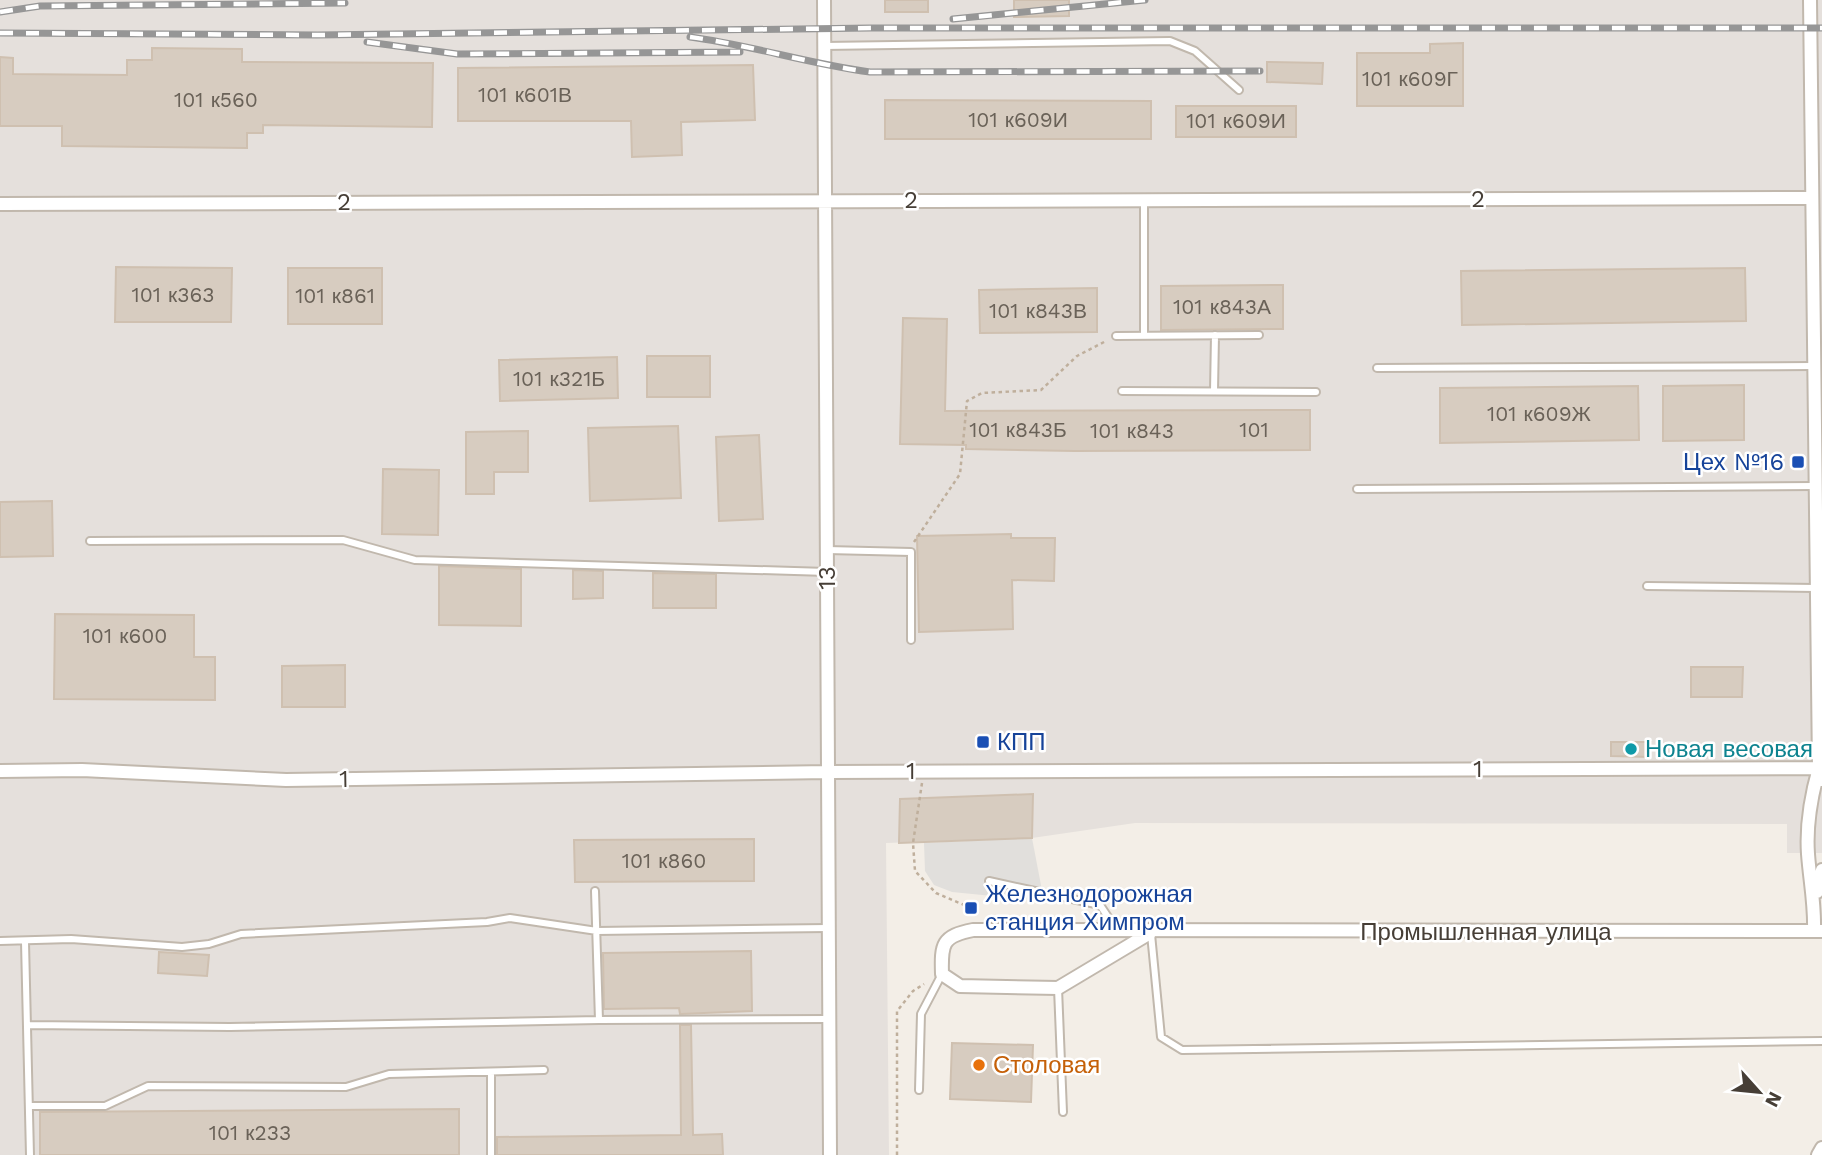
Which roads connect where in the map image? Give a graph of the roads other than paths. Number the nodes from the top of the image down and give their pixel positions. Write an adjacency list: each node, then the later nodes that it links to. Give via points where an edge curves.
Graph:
1 (824, 0): 3 (street, 13)
2 (1810, 0): 5 (street)
3 (824, 46): 4 (lane, via 1170,41 1195,51); 7 (street, 13)
4 (1239, 90)
5 (1816, 198): 6 (street, 2); 13 (street)
6 (1144, 200): 7 (street, 2); 9 (lane)
7 (825, 201): 8 (street, 2); 21 (street, 13)
8 (0, 204)
9 (1144, 335): 10 (lane); 12 (lane)
10 (1215, 335): 11 (lane); 16 (lane)
11 (1259, 335)
12 (1116, 336)
13 (1813, 366): 14 (lane); 18 (street)
14 (1377, 368)
15 (1122, 391): 16 (lane)
16 (1214, 391): 17 (lane)
17 (1316, 393)
18 (1815, 486): 19 (lane); 24 (street)
19 (1357, 489)
20 (90, 541): 22 (lane, via 343,540 415,560)
21 (827, 550): 22 (street, 13); 25 (lane, via 911,552)
22 (827, 572): 27 (street, 13)
23 (1647, 586): 24 (lane)
24 (1816, 588): 28 (street)
25 (911, 640)
26 (0, 771): 27 (street, 1, via 82,770 286,780)
27 (828, 772): 28 (street, 1); 33 (street, 13)
28 (1821, 772): 32 (street, via 1810,803 1808,854)
29 (1822, 870): 32 (street)
30 (989, 881): 34 (lane, via 1100,905)
31 (595, 891): 35 (lane)
32 (1818, 899): 36 (street)
33 (828, 928): 35 (lane); 42 (street, 13)
34 (1118, 930): 37 (street, Промышленная улица); 40 (street, Промышленная улица, via 973,930 953,934 941,954)
35 (597, 931): 39 (lane, via 510,918 241,934 182,947 71,939); 43 (lane)
36 (1818, 931): 37 (street, Промышленная улица)
37 (1150, 933): 41 (street); 45 (lane, via 1161,1037 1182,1049)
38 (0, 941): 39 (lane)
39 (25, 942): 44 (lane)
40 (942, 974): 41 (street, via 960,986); 48 (lane, via 921,1014)
41 (1058, 988): 50 (lane)
42 (829, 1019): 43 (lane); 54 (street, 13)
43 (599, 1020): 44 (lane, via 230,1027)
44 (27, 1025): 49 (lane)
45 (1822, 1041)
46 (544, 1070): 47 (lane)
47 (491, 1072): 49 (lane, via 389,1074 346,1087 148,1086 105,1106); 53 (lane)
48 (919, 1090)
49 (29, 1106): 52 (lane)
50 (1063, 1112)
51 (1822, 1147): 55 (street)
52 (30, 1155)
53 (491, 1155)
54 (830, 1155)
55 (1818, 1155)

